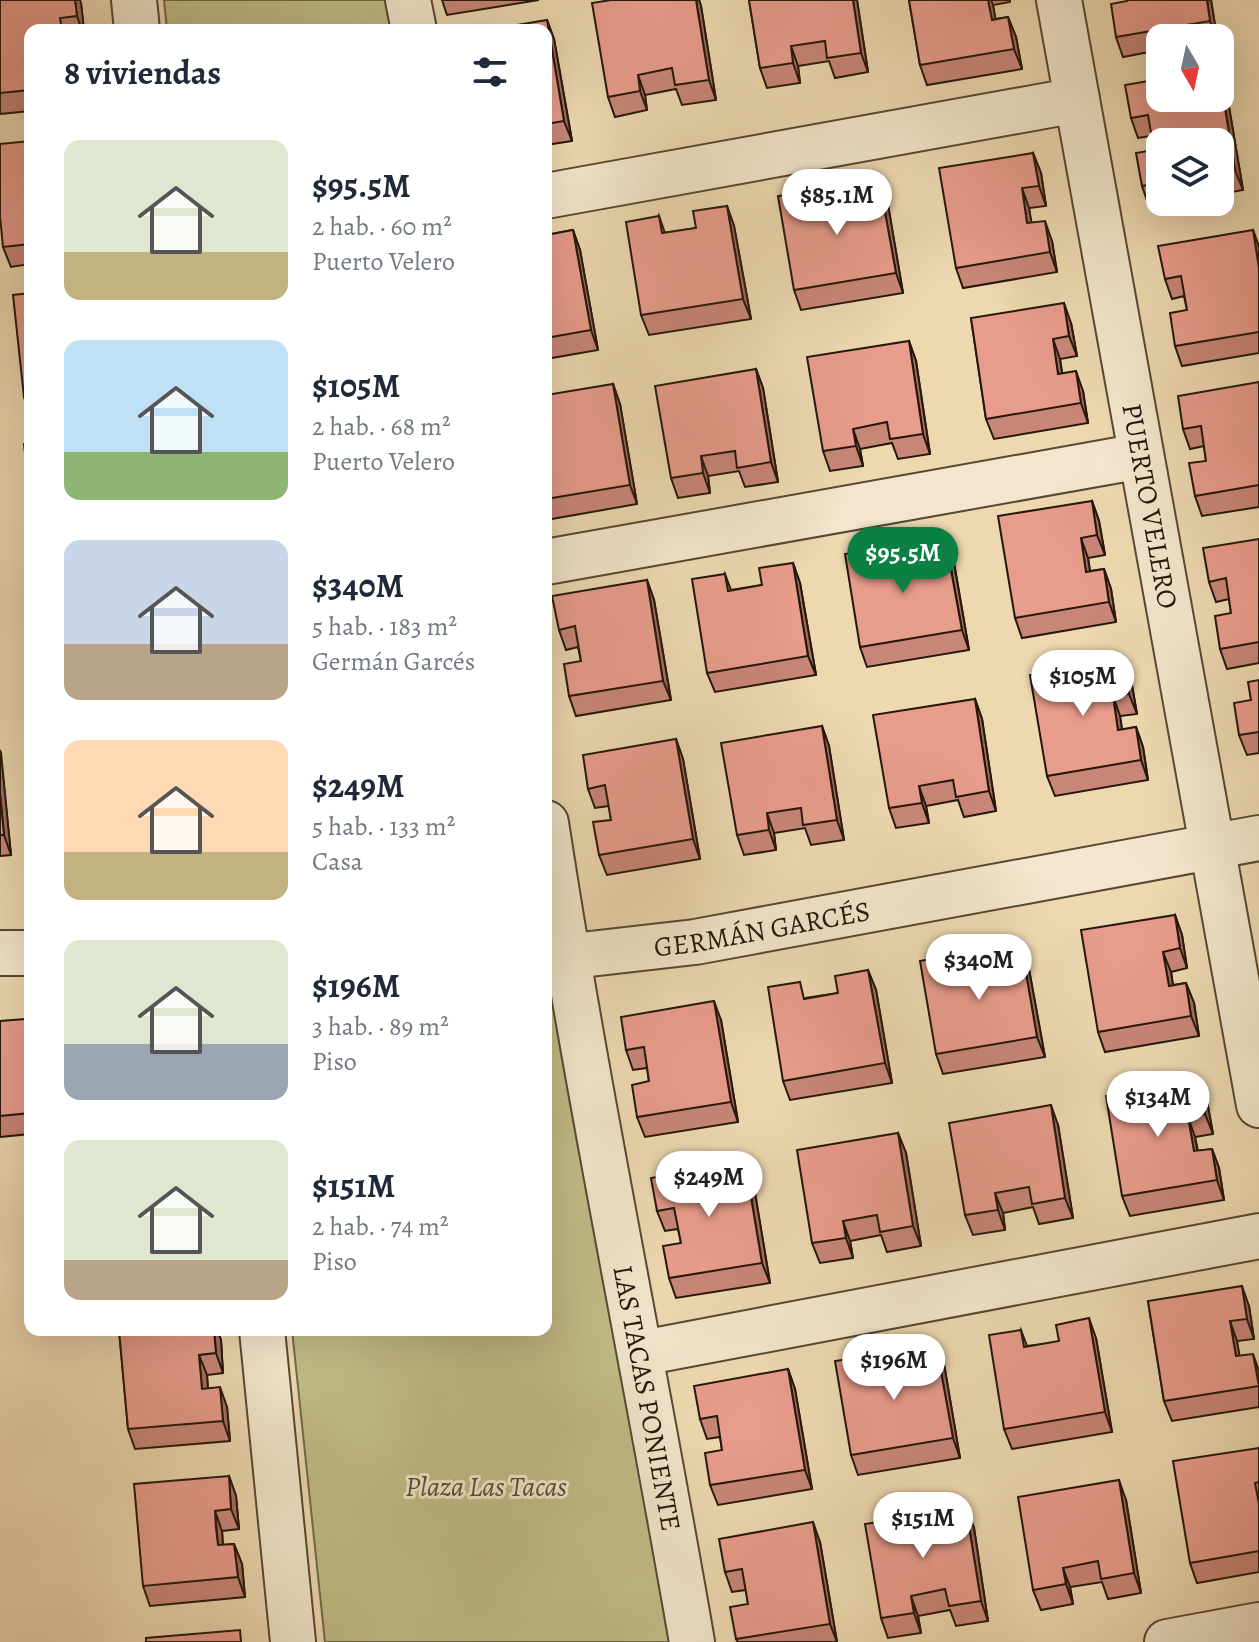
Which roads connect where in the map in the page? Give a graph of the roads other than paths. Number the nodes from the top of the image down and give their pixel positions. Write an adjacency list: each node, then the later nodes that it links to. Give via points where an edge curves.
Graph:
1 (134, 0): 4 (street)
2 (408, 0): 5 (street)
3 (1059, 0): 6 (street, PUERTO VELERO)
4 (136, 24)
5 (413, 24)
6 (1077, 100): 7 (street); 8 (street, PUERTO VELERO)
7 (552, 195)
8 (1141, 456): 9 (street); 11 (street, PUERTO VELERO)
9 (552, 561)
10 (1259, 838): 11 (street, GERMÁN GARCÉS)
11 (1212, 847): 15 (street, GERMÁN GARCÉS, via 695,942); 16 (street, PUERTO VELERO)
12 (552, 905): 15 (street, LAS TACAS PONIENTE)
13 (0, 953): 14 (street)
14 (24, 953)
15 (556, 959): 19 (street, LAS TACAS PONIENTE)
16 (1259, 1105)
17 (1259, 1236): 19 (street)
18 (263, 1336): 21 (street)
19 (642, 1353): 22 (street, LAS TACAS PONIENTE)
20 (1259, 1625): 23 (street)
21 (293, 1642)
22 (692, 1642)
23 (1167, 1642)

